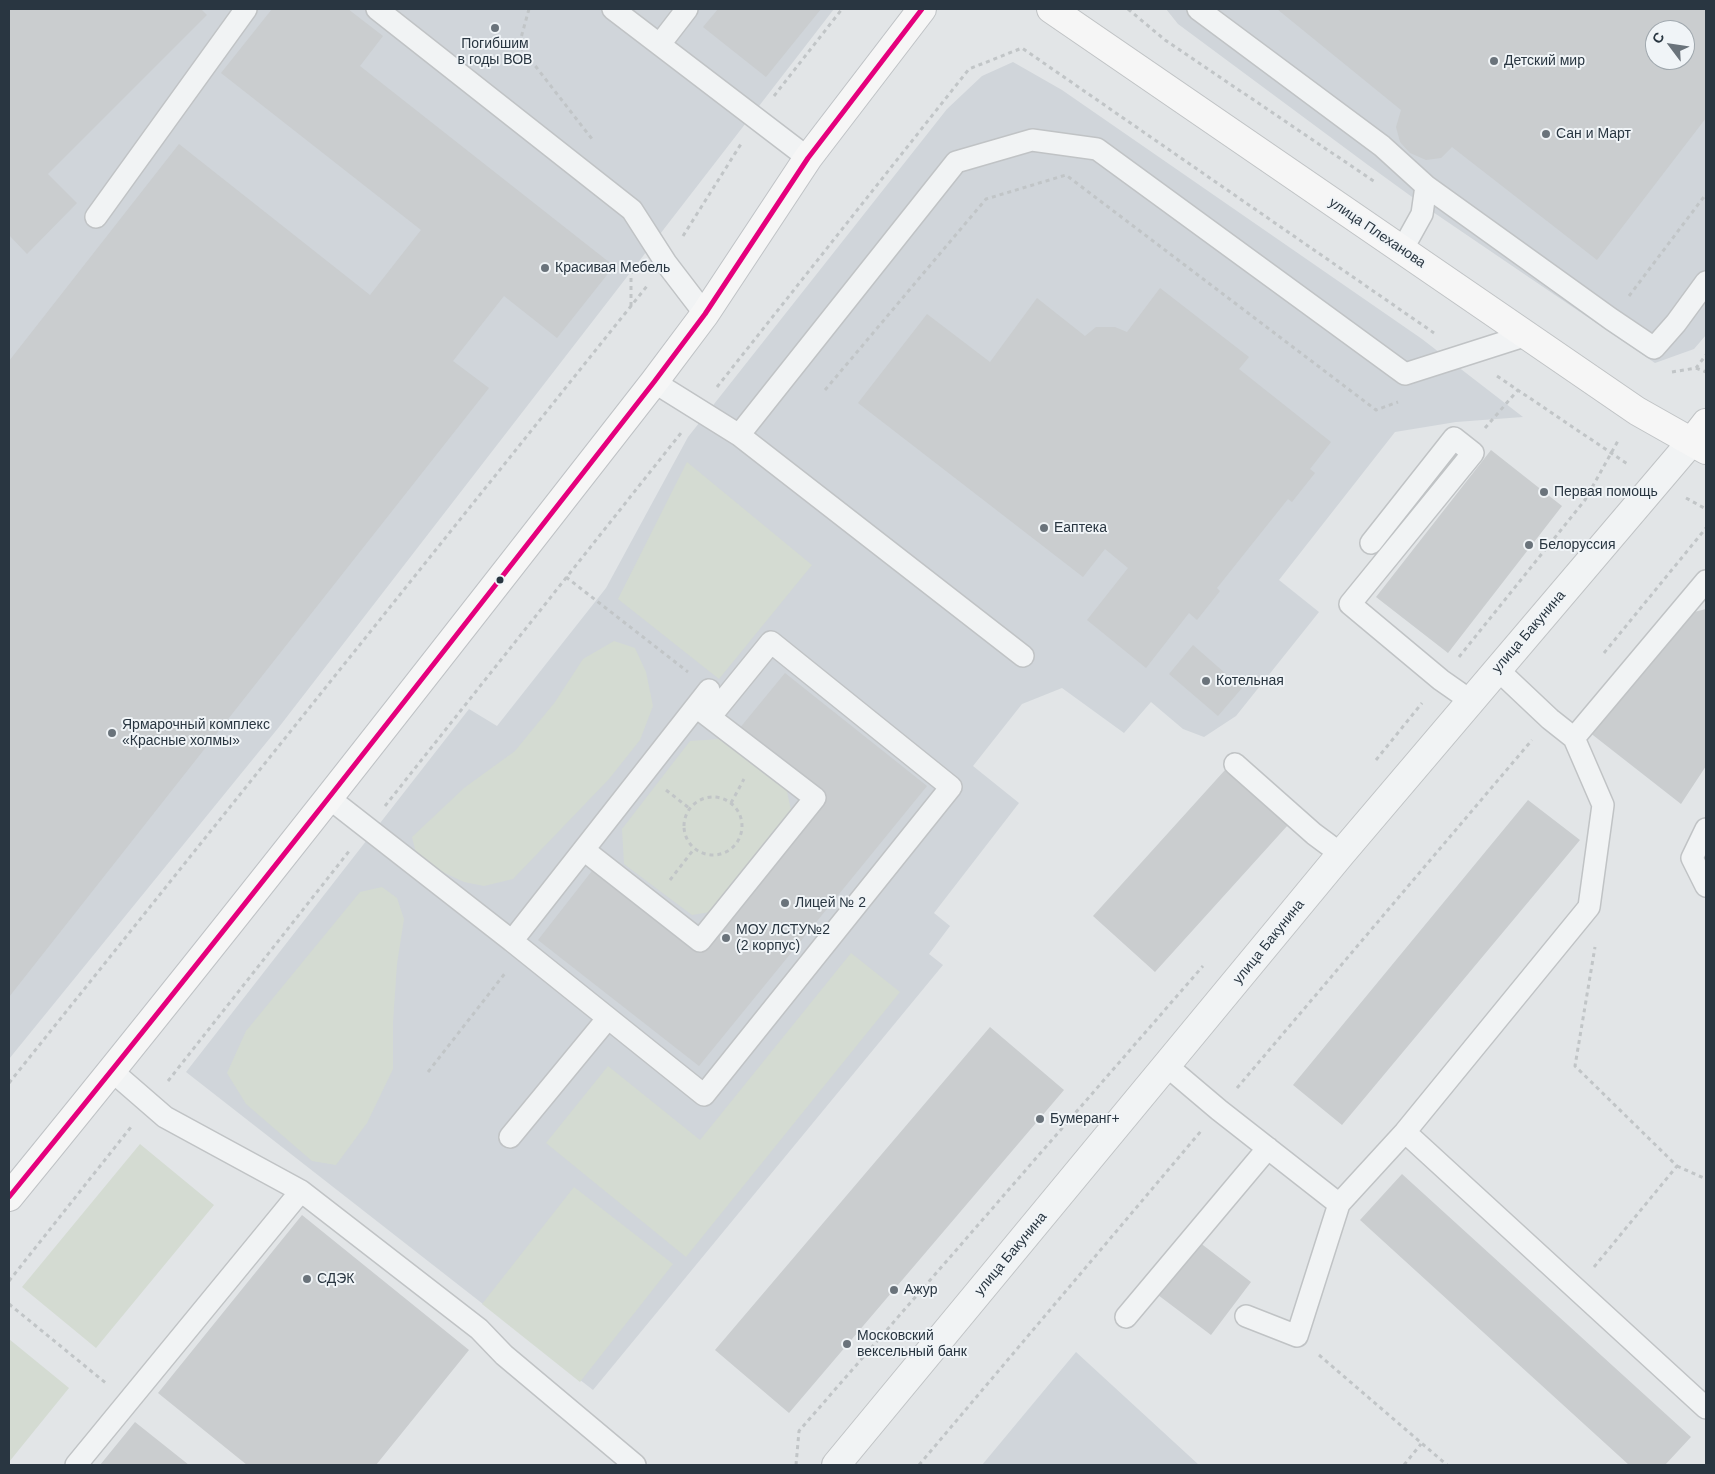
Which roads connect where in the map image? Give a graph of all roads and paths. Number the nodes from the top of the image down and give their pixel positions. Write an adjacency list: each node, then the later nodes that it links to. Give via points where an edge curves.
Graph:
1 (246, 9): 14 (lane)
2 (377, 9): 16 (lane, via 632,210)
3 (613, 9): 9 (lane)
4 (687, 9): 9 (lane)
5 (842, 9): 10 (path)
6 (922, 9): 11 (main road)
7 (1051, 9): 15 (main road, улица Плеханова)
8 (1198, 9): 12 (lane, via 1382,146)
9 (660, 44): 10 (lane)
10 (757, 118): 11 (lane); 16 (path)
11 (808, 158): 18 (main road)
12 (1426, 186): 15 (lane, via 1422,214); 19 (lane)
13 (1706, 194): 19 (path)
14 (96, 217)
15 (1402, 250): 20 (main road, улица Плеханова)
16 (666, 263): 18 (lane); 68 (path)
17 (1706, 282): 19 (lane, via 1654,348)
18 (705, 314): 24 (main road)
19 (1611, 319)
20 (1527, 335): 21 (lane); 29 (main road, улица Плеханова)
21 (1466, 355): 26 (path); 28 (path, via 1022,48 969,69); 30 (lane, via 1405,374 1097,150 1032,140 956,162)
22 (1696, 368): 23 (path)
23 (1706, 372)
24 (654, 382): 28 (lane); 52 (main road)
25 (826, 390): 27 (path, via 986,199 1066,175 1376,410)
26 (1518, 390): 32 (path); 33 (path)
27 (1404, 400)
28 (699, 410): 30 (lane); 38 (path)
29 (1637, 411): 31 (main road, улица Плеханова); 33 (path)
30 (739, 435): 40 (lane)
31 (1701, 438): 34 (street, улица Бакунина)
32 (1467, 448): 37 (lane, via 1454,438); 43 (lane, via 1473,453 1350,604)
33 (1610, 454): 34 (path); 43 (path, via 1585,500)
34 (1658, 483): 35 (path); 42 (street, улица Бакунина)
35 (1706, 509)
36 (1706, 528): 41 (path)
37 (1371, 542)
38 (566, 577): 44 (path); 54 (path)
39 (1706, 581): 48 (lane)
40 (1023, 656)
41 (1600, 658)
42 (1497, 670): 45 (street, улица Бакунина); 47 (lane)
43 (1441, 680): 45 (lane); 50 (path)
44 (709, 690): 46 (lane)
45 (1471, 701): 58 (street, улица Бакунина)
46 (703, 712): 57 (lane); 57 (lane, via 815,798 700,941); 64 (lane, via 771,642 951,787 704,1095)
47 (1550, 719): 48 (lane); 70 (path)
48 (1574, 738): 61 (lane, via 1603,805)
49 (1234, 764): 58 (lane)
50 (1371, 765)
51 (749, 771): 53 (path)
52 (329, 798): 54 (lane); 66 (main road)
53 (731, 803): 56 (path, via 718,796 708,796 691,806 683,823 684,833); 56 (path, via 743,824 738,842 722,854 703,854)
54 (368, 828): 62 (lane); 69 (path)
55 (1706, 829): 60 (lane, via 1692,858)
56 (694, 849): 59 (path)
57 (584, 850): 62 (lane)
58 (1341, 854): 65 (street, улица Бакунина)
59 (667, 885)
60 (1706, 886)
61 (1589, 907): 71 (lane); 74 (path, via 1596,941 1575,1066)
62 (517, 946): 64 (lane); 67 (path)
63 (1207, 962): 90 (path, via 799,1431)
64 (608, 1018): 72 (lane)
65 (1167, 1066): 70 (lane); 91 (street, улица Бакунина)
66 (112, 1070): 69 (lane); 77 (main road)
67 (428, 1072)
68 (9, 1084)
69 (149, 1104): 76 (lane); 79 (path)
70 (1219, 1110): 73 (lane); 92 (path)
71 (1405, 1132): 78 (lane); 80 (lane)
72 (510, 1137)
73 (1268, 1148): 78 (lane); 83 (lane)
74 (1677, 1166): 75 (path); 80 (path)
75 (1706, 1179)
76 (301, 1191): 85 (lane); 88 (lane, via 479,1329 504,1355)
77 (9, 1197)
78 (1340, 1204): 84 (lane)
79 (9, 1281)
80 (1576, 1289): 86 (lane)
81 (9, 1304): 85 (path)
82 (1246, 1316): 84 (lane)
83 (1126, 1317)
84 (1297, 1336): 87 (path)
85 (129, 1402): 89 (lane)
86 (1706, 1408)
87 (1421, 1444): 93 (path); 94 (path)
88 (632, 1464)
89 (76, 1465)
90 (796, 1465)
91 (836, 1465)
92 (919, 1465)
93 (1404, 1465)
94 (1447, 1465)

